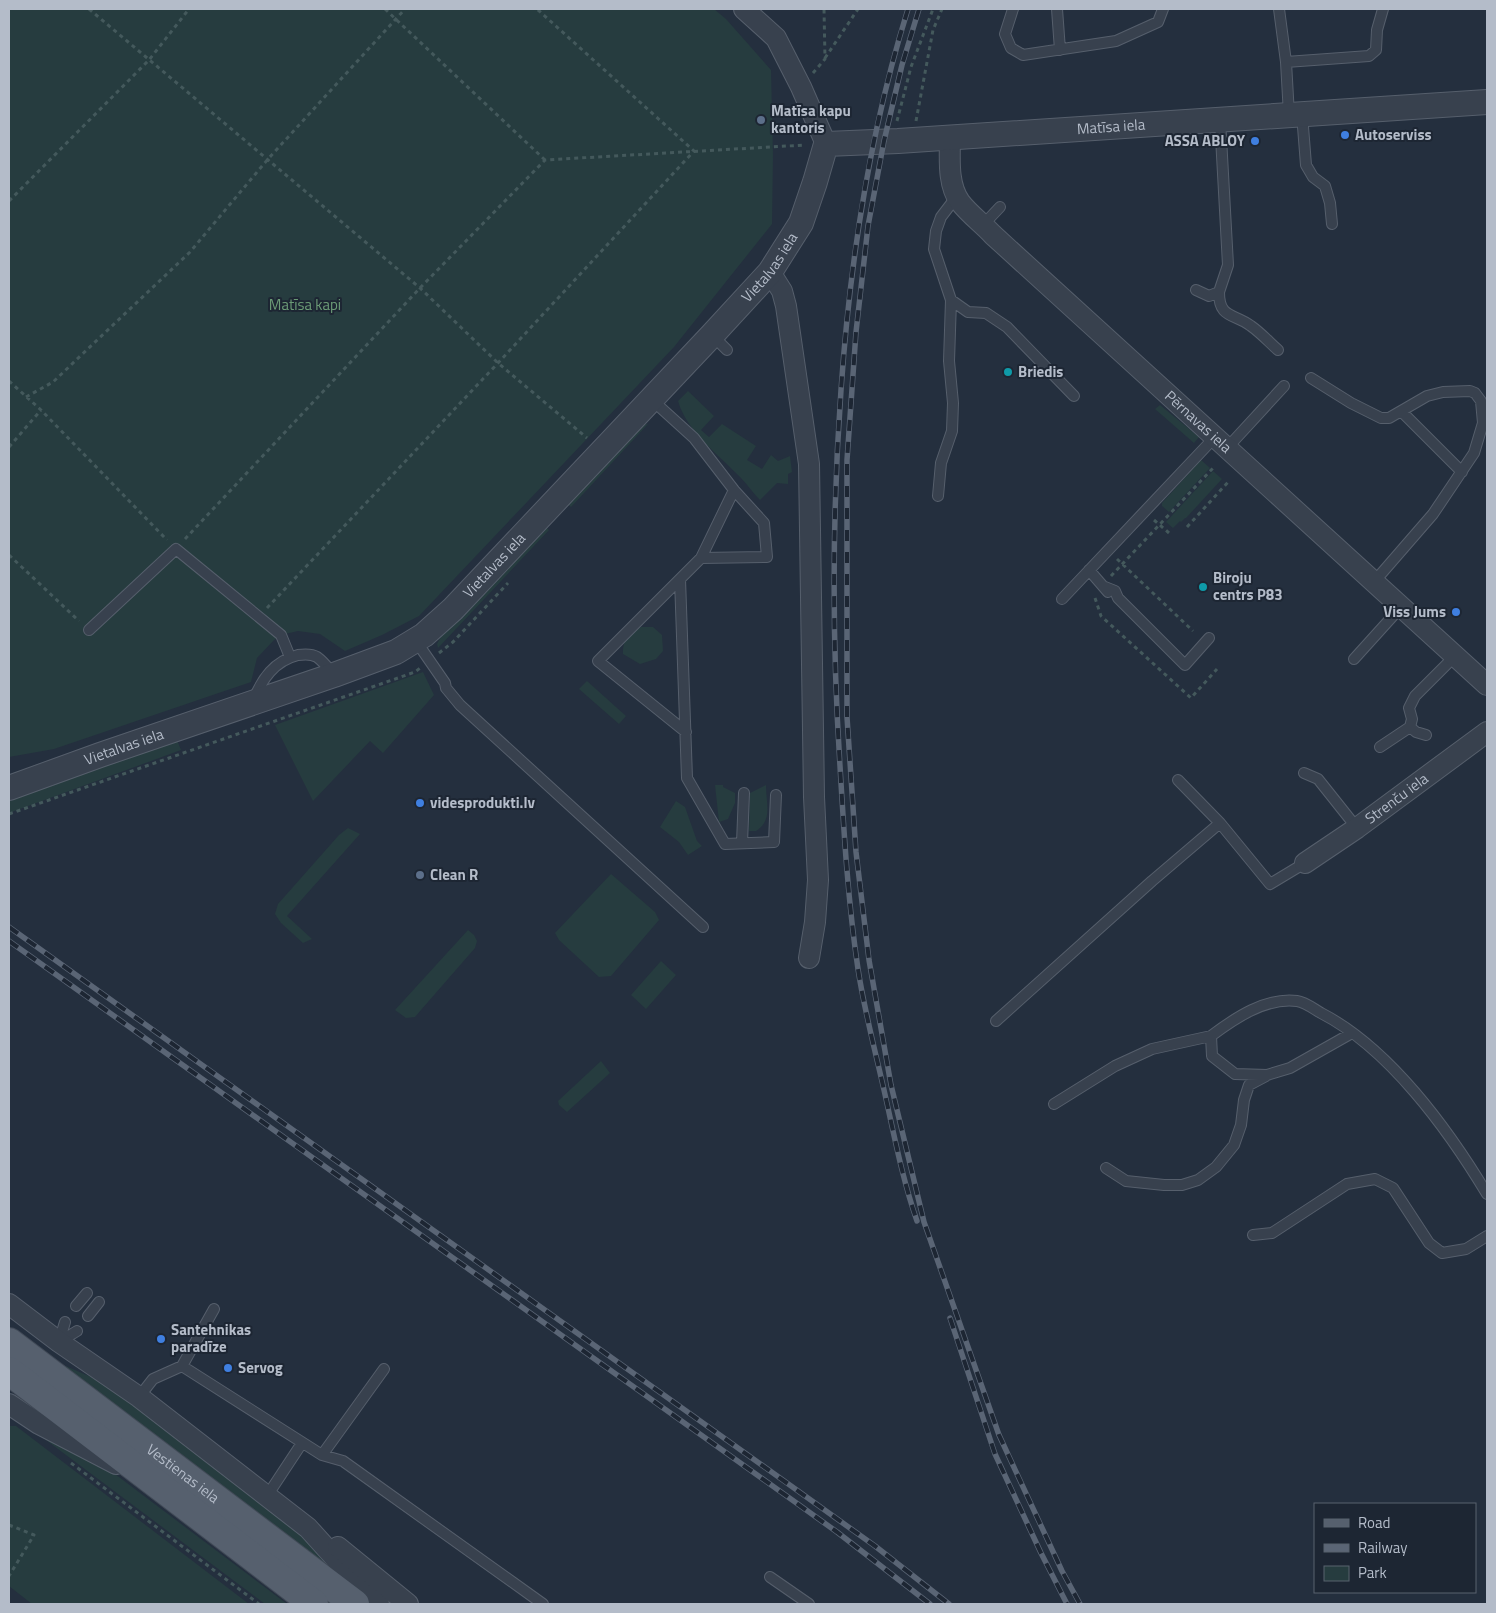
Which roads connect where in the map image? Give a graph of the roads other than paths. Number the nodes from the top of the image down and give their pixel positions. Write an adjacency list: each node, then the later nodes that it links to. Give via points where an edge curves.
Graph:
1 (744, 9): 13 (street, via 776,38)
2 (1013, 9): 7 (lane, via 1005,34 1011,48 1024,55)
3 (1057, 9): 7 (lane)
4 (1163, 9): 7 (lane, via 1158,22 1116,41)
5 (1279, 9): 8 (lane)
6 (1383, 9): 8 (lane, via 1376,50 1369,56)
7 (1060, 50)
8 (1286, 62): 10 (lane)
9 (1487, 102): 10 (street, Matīsa iela)
10 (1296, 114): 11 (street, Matīsa iela); 16 (lane, via 1306,165 1313,177 1325,186)
11 (1220, 119): 12 (street, Matīsa iela); 20 (lane, via 1228,265)
12 (950, 137): 13 (street, Matīsa iela); 14 (street, Pērnavas iela, via 951,177)
13 (826, 144): 18 (street, Vietalvas iela, via 800,223)
14 (956, 196): 17 (street, Pērnavas iela); 21 (lane, via 940,218 934,249)
15 (1000, 207): 17 (lane)
16 (1332, 224)
17 (983, 225): 28 (street, Pērnavas iela)
18 (770, 272): 26 (street, Vietalvas iela, via 720,342); 62 (street, via 782,291 786,306 809,464 818,880)
19 (1196, 290): 20 (lane, via 1209,296)
20 (1219, 292): 22 (lane, via 1219,303 1225,314 1250,324)
21 (951, 300): 25 (lane, via 968,312 986,313 1007,327); 31 (lane, via 952,431 940,463)
22 (1278, 350)
23 (1311, 378): 27 (lane, via 1381,418)
24 (1284, 386): 28 (lane)
25 (1074, 396)
26 (651, 399): 30 (lane, via 694,438); 40 (street, Vietalvas iela, via 453,609)
27 (1402, 412): 29 (lane); 29 (lane, via 1427,396 1443,392 1470,391 1480,397 1483,423 1474,453)
28 (1221, 442): 33 (lane, via 1145,511); 35 (street, Pērnavas iela)
29 (1462, 472): 35 (lane, via 1433,514)
30 (734, 490): 32 (lane); 32 (lane, via 764,523 767,557)
31 (938, 496)
32 (701, 558): 34 (lane)
33 (1089, 570): 36 (lane); 39 (lane, via 1104,586 1116,591 1118,598 1185,664)
34 (680, 579): 48 (lane); 48 (lane, via 598,661)
35 (1374, 582): 37 (street, Pērnavas iela)
36 (1062, 599)
37 (1401, 607): 41 (street, Pērnavas iela); 43 (lane)
38 (88, 630): 42 (lane, via 176,549 281,635)
39 (1209, 638)
40 (416, 640): 44 (street, Vietalvas iela, via 396,652); 61 (lane, via 460,704)
41 (1454, 656): 45 (street, Pērnavas iela); 47 (lane, via 1415,696 1409,708)
42 (290, 657): 44 (lane, via 312,654); 46 (lane, via 266,675)
43 (1354, 659)
44 (334, 675): 46 (street, Vietalvas iela)
45 (1487, 685)
46 (252, 703): 54 (street, Vietalvas iela)
47 (1410, 727): 50 (lane); 51 (lane)
48 (686, 732): 59 (lane, via 687,778 725,844)
49 (1487, 732): 58 (street, Strenču iela)
50 (1426, 735)
51 (1380, 747)
52 (1304, 773): 58 (lane, via 1318,779)
53 (1178, 780): 57 (lane)
54 (9, 788)
55 (744, 792): 59 (lane)
56 (776, 795): 59 (lane, via 774,842)
57 (1220, 823): 60 (lane, via 1270,884); 63 (lane)
58 (1357, 828): 60 (street, Strenču iela)
59 (742, 843)
60 (1305, 863)
61 (703, 926)
62 (809, 958)
63 (996, 1021)
64 (1352, 1033): 65 (lane, via 1336,1020 1299,1001 1279,1000 1254,1008); 66 (lane, via 1290,1068); 69 (lane, via 1370,1046 1430,1110)
65 (1211, 1036): 66 (lane, via 1212,1056 1235,1074); 67 (lane, via 1152,1049 1115,1066)
66 (1267, 1075): 68 (lane, via 1249,1086 1234,1144 1216,1167 1198,1180 1182,1185 1126,1181)
67 (1054, 1104)
68 (1106, 1168)
69 (1487, 1194)
70 (1253, 1235): 71 (lane, via 1272,1233 1347,1184 1375,1179 1393,1188 1429,1243 1442,1253 1466,1249)
71 (1487, 1236)
72 (87, 1293): 75 (lane)
73 (99, 1302): 77 (lane)
74 (10, 1305): 81 (street)
75 (76, 1306)
76 (214, 1308): 82 (lane)
77 (88, 1316)
78 (65, 1322): 81 (lane)
79 (76, 1331): 81 (lane)
80 (9, 1342): 94 (main road, Vestienas iela)
81 (59, 1342): 85 (street)
82 (182, 1366): 85 (lane, via 154,1379); 87 (lane)
83 (384, 1369): 88 (lane)
84 (9, 1371): 89 (main road, Vestienas iela)
85 (139, 1397): 90 (street)
86 (11, 1410): 89 (street)
87 (302, 1443): 88 (lane); 90 (lane)
88 (322, 1456): 97 (lane, via 343,1461)
89 (166, 1490): 93 (main road, Vestienas iela)
90 (267, 1496): 91 (street)
91 (308, 1528): 95 (street); 96 (street, via 344,1551)
92 (770, 1577): 98 (lane)
93 (314, 1604)
94 (356, 1604)
95 (379, 1604)
96 (408, 1604)
97 (543, 1604)
98 (809, 1604)

